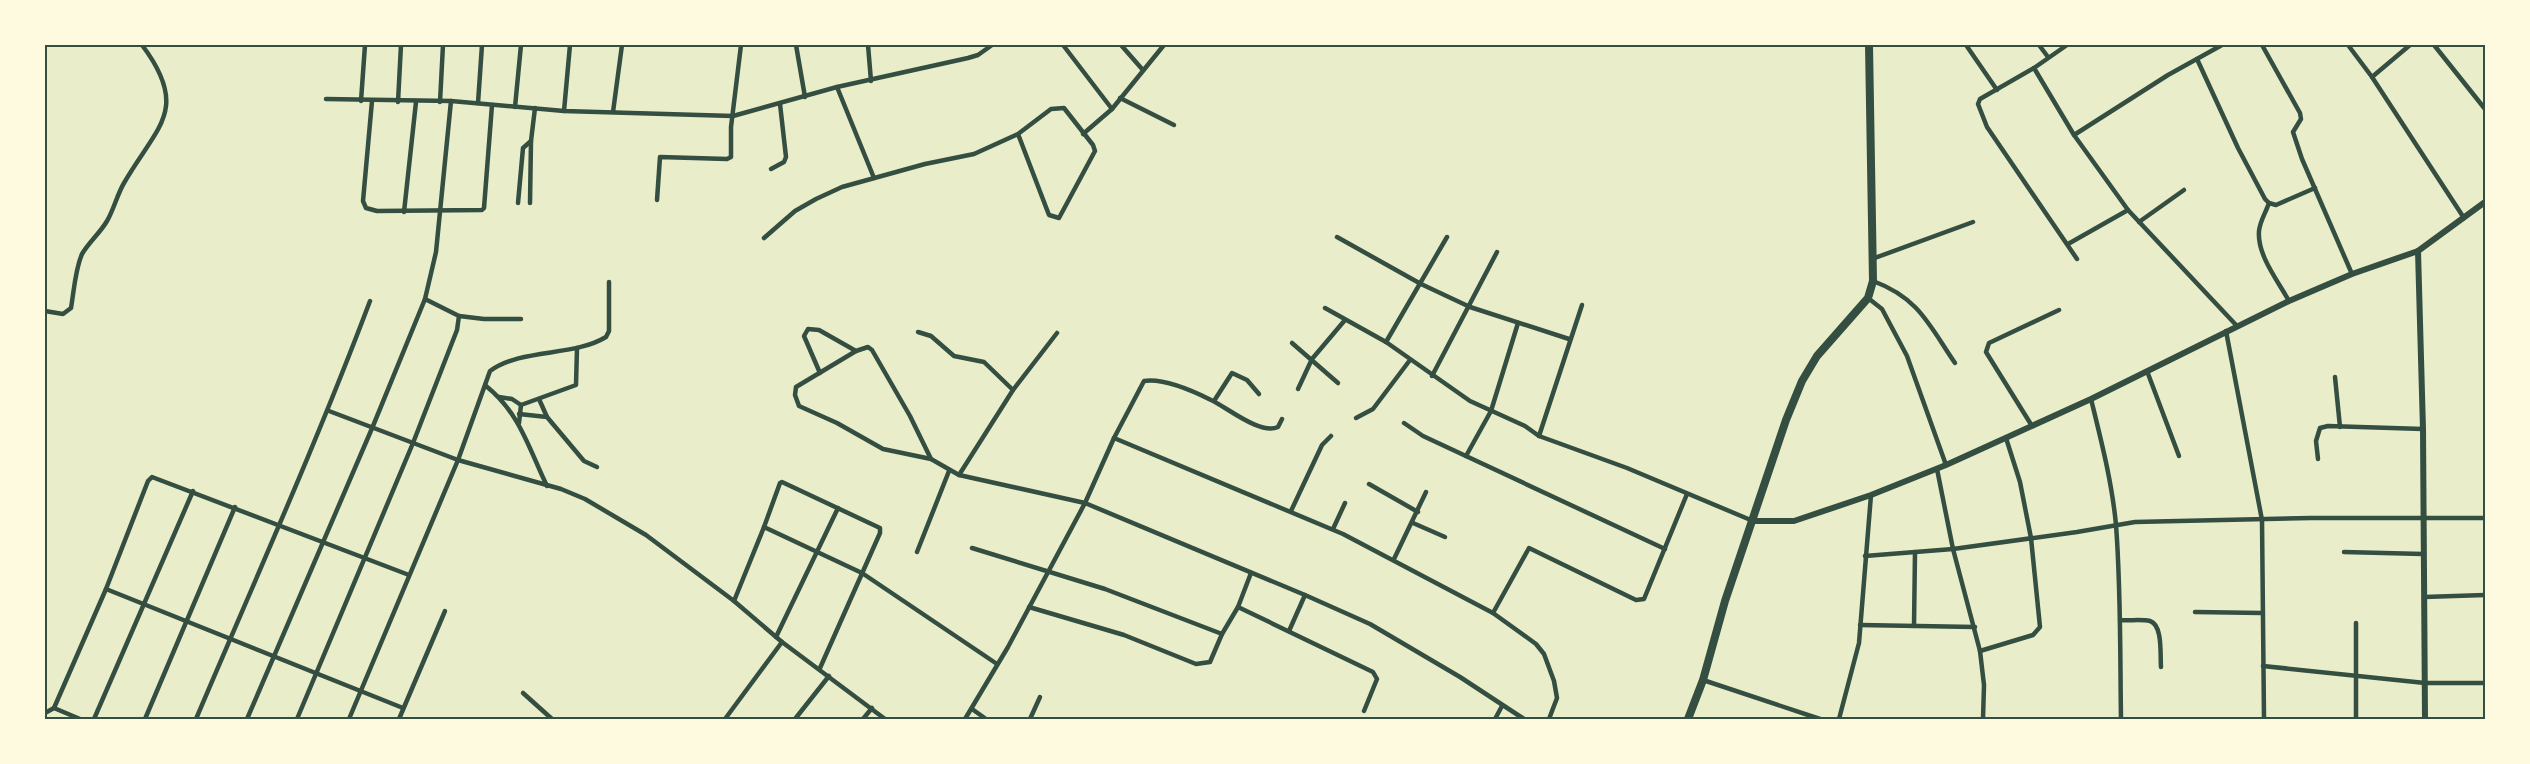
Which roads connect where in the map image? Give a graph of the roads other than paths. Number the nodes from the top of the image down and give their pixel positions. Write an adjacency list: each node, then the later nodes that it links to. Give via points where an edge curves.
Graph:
1 (142, 45): 92 (street, via 161,77 165,118 124,183 107,222 83,253 71,308 63,314)
2 (365, 45): 37 (street)
3 (401, 45): 39 (street)
4 (443, 45): 41 (street)
5 (482, 45): 42 (street)
6 (521, 45): 45 (street)
7 (570, 45): 49 (street)
8 (622, 45): 50 (street)
9 (741, 45): 51 (street)
10 (796, 45): 33 (street)
11 (868, 45): 30 (street)
12 (992, 45): 30 (street, via 968,58)
13 (1063, 45): 47 (street)
14 (1121, 45): 27 (street)
15 (1164, 45): 27 (street)
16 (1869, 45): 78 (main road)
17 (1966, 45): 32 (street)
18 (2039, 45): 25 (street)
19 (2067, 45): 25 (street)
20 (2222, 45): 26 (street)
21 (2262, 45): 59 (street, via 2300,113 2301,119 2293,132)
22 (2348, 45): 29 (street)
23 (2409, 45): 29 (street)
24 (2434, 45): 48 (street)
25 (2048, 57): 28 (street)
26 (2198, 59): 55 (street); 65 (street, via 2238,148)
27 (1142, 69): 34 (street)
28 (2034, 69): 32 (street); 55 (street)
29 (2372, 77): 69 (street)
30 (871, 81): 31 (street)
31 (837, 87): 33 (street); 58 (street)
32 (1997, 90): 75 (street, via 1978,104 1987,127)
33 (805, 97): 43 (street)
34 (1120, 98): 47 (street); 52 (street)
35 (326, 99): 37 (street)
36 (372, 100): 37 (street); 39 (street); 68 (street, via 364,205 368,210)
37 (361, 101)
38 (451, 101): 41 (street); 42 (street); 66 (street)
39 (398, 102): 40 (street)
40 (416, 102): 41 (street); 68 (street)
41 (440, 102)
42 (478, 103): 44 (street)
43 (780, 104): 51 (street); 57 (street, via 786,157)
44 (492, 105): 45 (street); 66 (street, via 484,208)
45 (515, 107): 46 (street)
46 (535, 108): 49 (street); 56 (street)
47 (1112, 109): 54 (street)
48 (2485, 109)
49 (564, 111): 50 (street)
50 (613, 112): 51 (street)
51 (732, 116): 61 (street, via 730,159 660,157)
52 (1174, 125)
53 (1018, 134): 54 (street, via 1060,106); 54 (street, via 1050,215 1056,218 1094,156 1093,144); 58 (street, via 974,154)
54 (1083, 134)
55 (2074, 135): 67 (street)
56 (531, 141): 63 (street, via 523,148); 64 (street)
57 (771, 169)
58 (874, 178): 74 (street, via 816,199)
59 (2315, 188): 65 (street); 80 (street)
60 (2184, 190): 71 (street)
61 (657, 200)
62 (2485, 202): 69 (street)
63 (518, 203)
64 (530, 204)
65 (2270, 204): 87 (street, via 2260,223 2260,241)
66 (440, 210): 68 (street); 85 (street, via 436,252)
67 (2128, 210): 71 (street); 75 (street)
68 (404, 212)
69 (2464, 218): 76 (street)
70 (1973, 222): 78 (street)
71 (2139, 222): 97 (street)
72 (1337, 237): 83 (street)
73 (1447, 237): 83 (street)
74 (764, 238)
75 (2068, 244): 79 (street)
76 (2418, 251): 80 (street); 134 (street)
77 (1497, 252): 89 (street)
78 (1872, 259): 81 (main road)
79 (2077, 259)
80 (2352, 274): 87 (street)
81 (1873, 281): 84 (main road); 108 (street, via 1914,303)
82 (609, 282): 104 (street, via 608,334 594,345)
83 (1421, 284): 89 (street); 102 (street)
84 (1868, 298): 145 (street, via 1891,322 1907,356); 165 (main road, via 1817,356 1802,381)
85 (424, 299): 93 (street); 131 (street)
86 (370, 301): 123 (street)
87 (2289, 301): 97 (street)
88 (1582, 305): 101 (street)
89 (1470, 307): 96 (street); 111 (street)
90 (1325, 308): 95 (street)
91 (2059, 310): 132 (street, via 1987,347 1986,352)
92 (45, 311)
93 (459, 316): 94 (street); 139 (street)
94 (521, 319)
95 (1345, 320): 102 (street); 106 (street)
96 (1518, 323): 101 (street); 124 (street)
97 (2237, 326): 98 (street)
98 (2226, 331): 109 (street); 164 (street)
99 (918, 332): 116 (street, via 931,336 954,356 984,363)
100 (1057, 333): 116 (street)
101 (1569, 339): 136 (street)
102 (1386, 342): 107 (street)
103 (1292, 343): 106 (street)
104 (577, 348): 114 (street, via 493,368 486,377); 119 (street, via 576,385)
105 (856, 351): 110 (street); 110 (street, via 819,330 808,329 805,342); 142 (street, via 868,347 872,350)
106 (1312, 359): 113 (street); 115 (street)
107 (1410, 360): 111 (street); 127 (street, via 1373,409)
108 (1955, 363)
109 (2147, 371): 120 (street); 141 (street)
110 (820, 373): 142 (street, via 796,387 799,406 884,449)
111 (1432, 376): 124 (street)
112 (2335, 377): 133 (street)
113 (1338, 383)
114 (486, 386): 118 (street); 144 (street)
115 (1298, 389)
116 (1013, 390): 149 (street)
117 (1259, 394): 121 (street, via 1247,380 1232,372)
118 (500, 397): 122 (street); 130 (street)
119 (540, 399): 122 (street); 126 (street)
120 (2091, 399): 132 (street); 168 (street)
121 (1214, 401): 128 (street, via 1266,429 1278,428); 137 (street, via 1158,380 1144,381)
122 (521, 405): 125 (street)
123 (329, 411): 131 (street); 167 (street)
124 (1491, 411): 136 (street); 140 (street)
125 (519, 414): 126 (street); 130 (street)
126 (547, 417): 146 (street, via 584,461)
127 (1356, 418)
128 (1282, 419)
129 (1404, 423): 140 (street)
130 (520, 425): 151 (street)
131 (373, 426): 139 (street); 173 (street)
132 (2032, 426): 138 (street)
133 (2340, 426): 134 (street); 143 (street, via 2320,428 2316,441)
134 (2423, 429): 162 (street)
135 (1331, 436): 160 (street, via 1322,445)
136 (1539, 436): 154 (street)
137 (1114, 438): 156 (street); 160 (street)
138 (2006, 438): 145 (street); 172 (street)
139 (413, 443): 144 (street); 183 (street)
140 (1466, 456): 175 (street)
141 (2179, 456)
142 (931, 459): 148 (street)
143 (2318, 459)
144 (458, 460): 151 (street); 188 (street)
145 (1946, 465): 147 (street)
146 (597, 467)
147 (1937, 469): 155 (street); 176 (street)
148 (949, 471): 149 (street); 178 (street)
149 (959, 475): 156 (street)
150 (1369, 484): 161 (street)
151 (548, 486): 193 (street, via 585,499 646,535)
152 (193, 491): 158 (street); 189 (street, via 150,478); 194 (street)
153 (1426, 492): 161 (street)
154 (1687, 494): 165 (street); 175 (street)
155 (1871, 495): 165 (street, via 1794,521); 182 (street)
156 (1085, 503): 185 (street); 187 (street)
157 (1345, 503): 170 (street)
158 (235, 507): 167 (street); 202 (street)
159 (838, 508): 169 (street, via 781,482); 177 (street); 186 (street, via 880,530)
160 (1291, 511): 170 (street)
161 (1418, 512): 166 (street)
162 (2423, 517): 163 (street); 164 (street); 181 (street)
163 (2485, 518)
164 (2262, 520): 168 (street); 200 (street)
165 (1753, 521): 221 (main road)
166 (1413, 523): 171 (street); 184 (street)
167 (278, 524): 173 (street); 210 (street)
168 (2116, 524): 172 (street); 201 (street)
169 (764, 527): 177 (street); 193 (street)
170 (1333, 529): 184 (street)
171 (1445, 537)
172 (2031, 538): 176 (street); 212 (street, via 2040,627 2033,635)
173 (322, 541): 183 (street); 213 (street)
174 (972, 548): 185 (street)
175 (1665, 549): 199 (street, via 1646,597 1640,600 1529,548)
176 (1953, 549): 179 (street); 206 (street)
177 (817, 551): 186 (street); 209 (street)
178 (917, 552)
179 (1915, 552): 182 (street); 205 (street)
180 (2344, 552): 181 (street)
181 (2423, 554): 192 (street)
182 (1865, 556): 204 (street)
183 (363, 558): 188 (street); 218 (street)
184 (1394, 559): 199 (street)
185 (1048, 572): 196 (street); 208 (street, via 1105,589)
186 (862, 573): 214 (street); 217 (street)
187 (1251, 573): 190 (street); 195 (street)
188 (409, 575): 224 (street)
189 (106, 590): 194 (street); 228 (street)
190 (1305, 595): 207 (street); 227 (street, via 1370,624)
191 (2485, 595): 192 (street)
192 (2424, 597): 223 (street)
193 (734, 601): 209 (street)
194 (145, 605): 202 (street); 235 (street)
195 (1238, 607): 207 (street); 208 (street)
196 (1029, 608): 208 (street, via 1124,635 1196,664 1210,662); 214 (street)
197 (445, 611): 229 (street)
198 (2195, 612): 200 (street)
199 (1493, 613): 252 (street, via 1544,654 1557,698)
200 (2262, 613): 215 (street)
201 (2120, 620): 216 (street, via 2155,624); 257 (street)
202 (188, 622): 210 (street); 236 (street)
203 (2356, 623): 220 (street)
204 (1860, 625): 205 (street); 255 (street, via 1857,657)
205 (1914, 626): 206 (street)
206 (1975, 627): 212 (street)
207 (1289, 630): 232 (street, via 1374,672 1377,680)
208 (1222, 634)
209 (776, 637): 211 (street)
210 (230, 639): 213 (street); 237 (street)
211 (782, 642): 217 (street); 243 (street)
212 (1980, 651): 256 (street)
213 (273, 656): 218 (street); 238 (street)
214 (998, 664): 231 (street)
215 (2264, 666): 220 (street); 258 (street)
216 (2161, 667)
217 (820, 668): 219 (street)
218 (315, 673): 224 (street); 239 (street)
219 (829, 676): 230 (street); 244 (street)
220 (2357, 676): 223 (street); 259 (street)
221 (1703, 680): 253 (main road); 254 (street)
222 (2485, 682): 223 (street)
223 (2426, 683): 260 (street)
224 (360, 691): 229 (street); 240 (street)
225 (523, 693): 242 (street)
226 (1040, 697): 249 (street)
227 (1502, 706): 250 (street); 251 (street)
228 (54, 708): 233 (street); 234 (street)
229 (404, 708): 241 (street)
230 (872, 708): 245 (street); 246 (street)
231 (972, 709): 247 (street); 248 (street)
232 (1364, 711)
233 (45, 713)
234 (80, 719)
235 (94, 719)
236 (145, 719)
237 (196, 719)
238 (247, 719)
239 (297, 719)
240 (349, 719)
241 (399, 719)
242 (552, 719)
243 (725, 719)
244 (795, 719)
245 (863, 719)
246 (885, 719)
247 (965, 719)
248 (987, 719)
249 (1030, 719)
250 (1495, 719)
251 (1524, 719)
252 (1549, 719)
253 (1688, 719)
254 (1820, 719)
255 (1839, 719)
256 (1983, 719)
257 (2121, 719)
258 (2264, 719)
259 (2356, 719)
260 (2425, 719)

